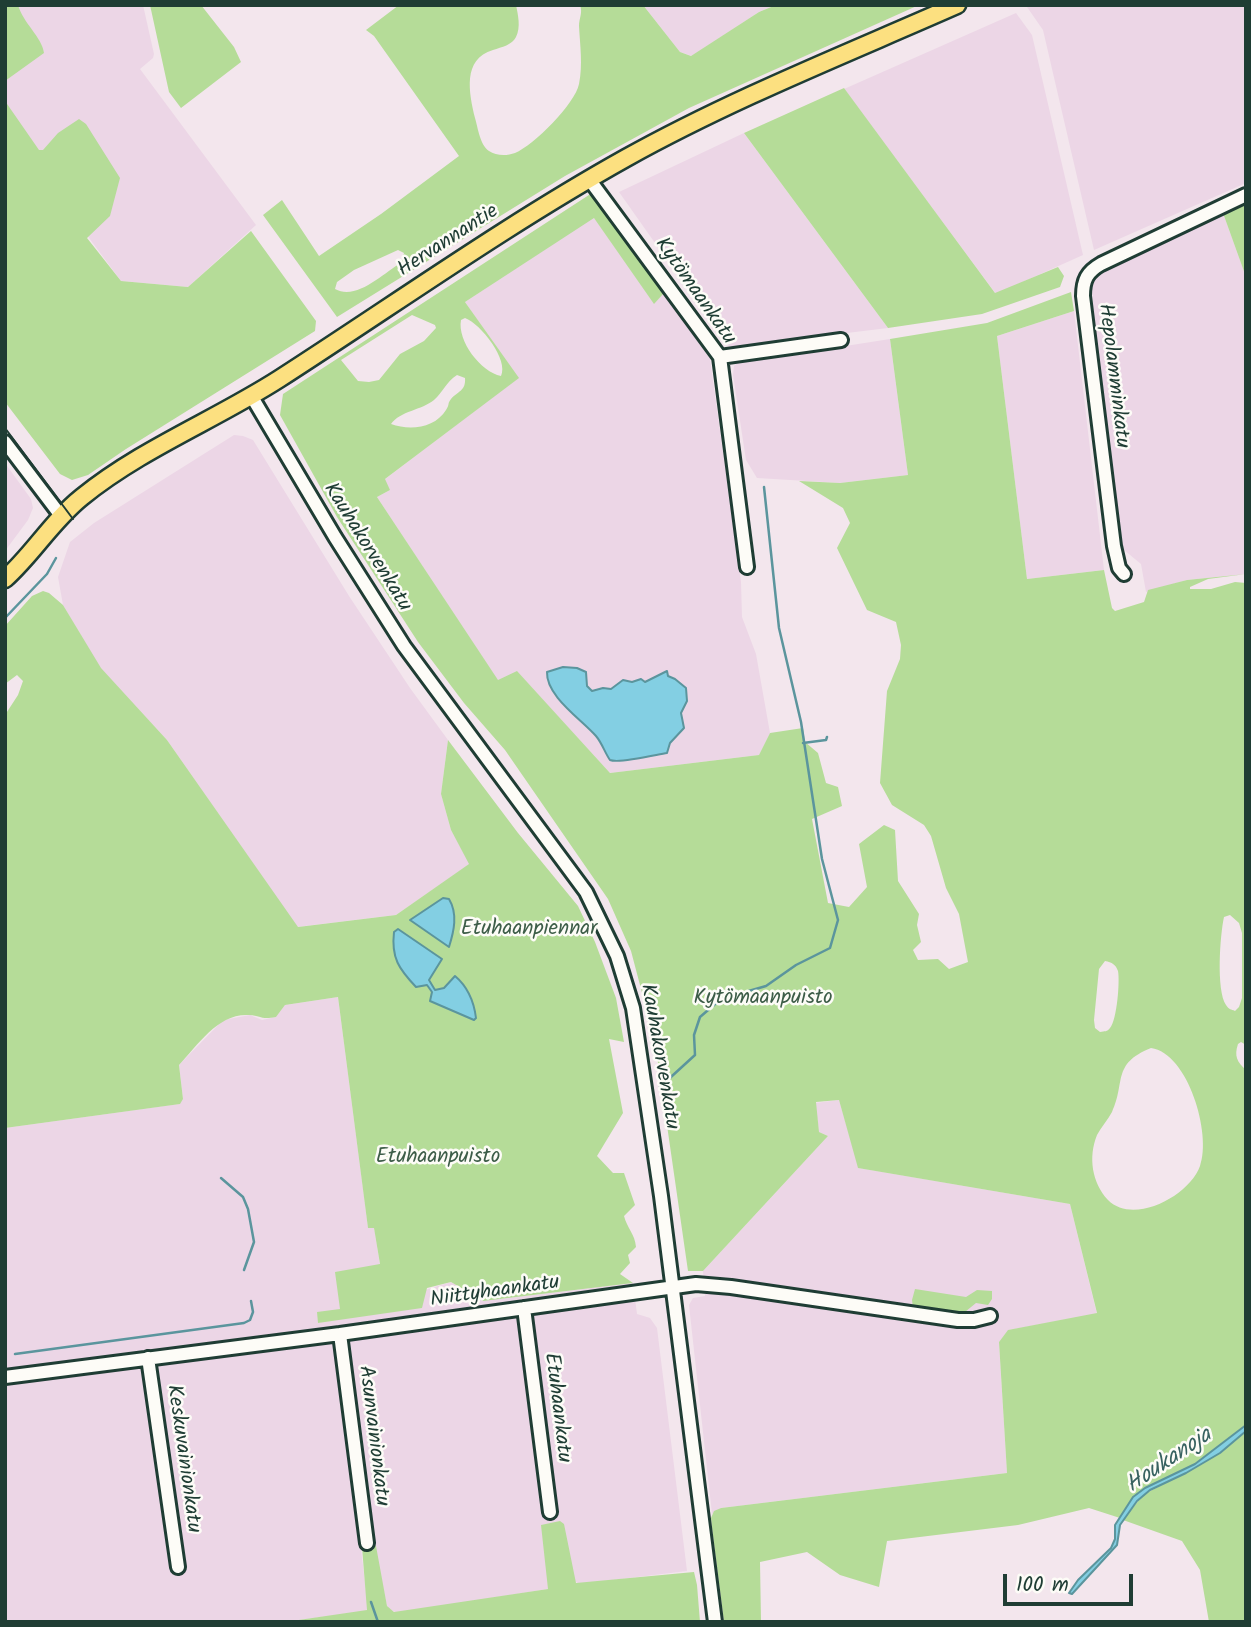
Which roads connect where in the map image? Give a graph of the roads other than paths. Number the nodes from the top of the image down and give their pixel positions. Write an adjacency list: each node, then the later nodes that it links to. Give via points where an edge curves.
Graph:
1 (957, 5): 2 (main road, Hervannantie, via 677,131)
2 (589, 179): 5 (street, Kytömaankatu); 6 (main road, Hervannantie)
3 (1246, 195): 10 (street, Hepolamminkatu, via 1101,264 1084,280 1114,546)
4 (841, 340): 5 (street)
5 (720, 357): 9 (street, Kytömaankatu)
6 (252, 397): 8 (main road, Hervannantie, via 113,476); 12 (street, Kauhakorvenkatu, via 381,610 586,892 612,943 633,1008)
7 (5, 442): 8 (street)
8 (61, 516): 11 (main road, Hervannantie)
9 (747, 567)
10 (1124, 574)
11 (5, 579)
12 (671, 1289): 13 (street, Niittyhaankatu); 14 (street, Niittyhaankatu, via 709,1284 958,1320); 21 (street, Kauhakorvenkatu)
13 (524, 1308): 15 (street, Niittyhaankatu); 18 (street, Etuhaankatu)
14 (990, 1316)
15 (340, 1334): 16 (street, Niittyhaankatu); 19 (street, Asunvainionkatu)
16 (148, 1358): 17 (street, Niittyhaankatu); 20 (street, Keskuvainionkatu)
17 (5, 1377)
18 (550, 1512)
19 (367, 1543)
20 (178, 1566)
21 (715, 1622)

